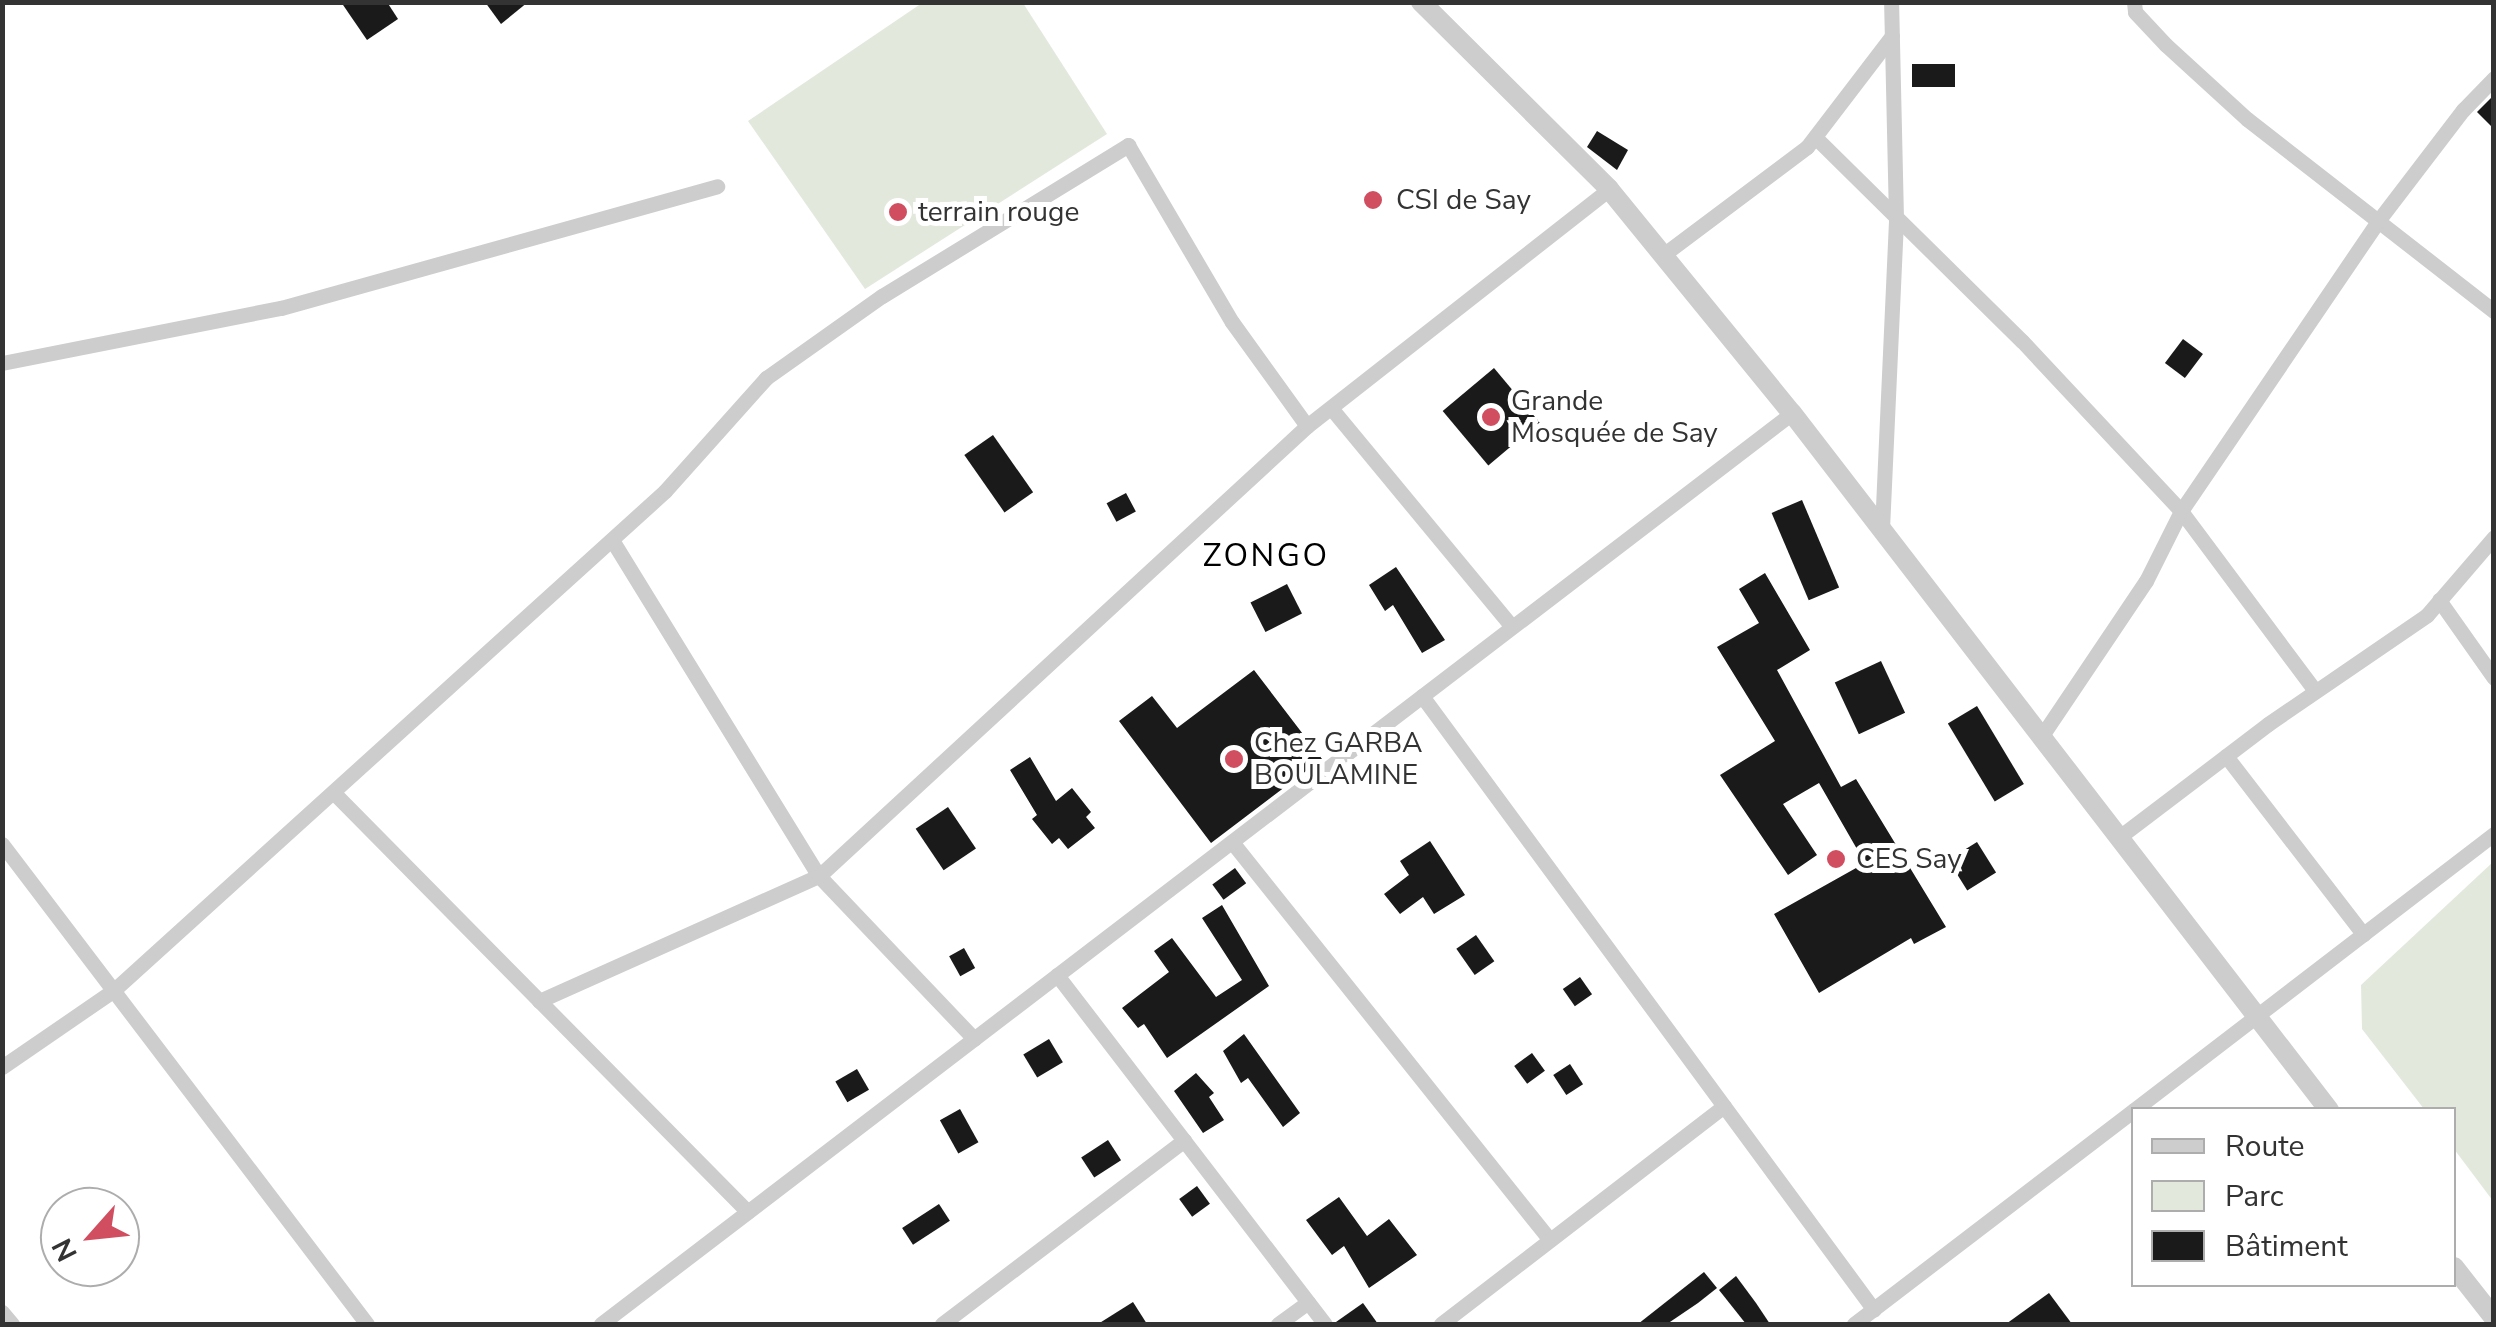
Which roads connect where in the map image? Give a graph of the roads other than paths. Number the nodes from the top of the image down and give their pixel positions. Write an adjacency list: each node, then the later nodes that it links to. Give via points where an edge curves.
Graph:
1 (1421, 2): 8 (street)
2 (1891, 2): 4 (street)
3 (2134, 2): 10 (street, via 2135,12 2166,45 2247,119)
4 (1892, 36): 6 (street); 9 (street)
5 (2494, 78): 10 (street)
6 (1815, 137): 9 (street); 11 (street)
7 (717, 186): 13 (street, via 281,308)
8 (1609, 188): 11 (street); 14 (street)
9 (1896, 218): 17 (street); 18 (street)
10 (2378, 220): 12 (street); 17 (street)
11 (1663, 255): 15 (street)
12 (2494, 311)
13 (2, 363)
14 (1331, 408): 16 (street); 22 (street)
15 (1792, 413): 18 (street); 22 (street)
16 (1307, 426): 20 (street, via 1232,322 1128,145 882,296 766,378 665,492); 33 (street)
17 (2180, 511): 24 (street); 26 (street, via 2146,580)
18 (1882, 529): 26 (street)
19 (2494, 537): 21 (street)
20 (612, 540): 28 (street); 33 (street)
21 (2439, 600): 23 (street); 24 (street)
22 (1512, 628): 25 (street)
23 (2494, 678)
24 (2315, 691): 27 (street)
25 (1422, 696): 31 (street); 41 (street)
26 (2041, 737): 30 (street)
27 (2226, 756): 30 (street); 34 (street)
28 (333, 792): 36 (street); 37 (street)
29 (2494, 834): 34 (street)
30 (2118, 838): 38 (street)
31 (1232, 842): 35 (street); 47 (street)
32 (2, 844): 36 (street)
33 (819, 876): 37 (street); 39 (street)
34 (2363, 934): 38 (street)
35 (1057, 975): 39 (street); 45 (street)
36 (114, 990): 40 (street); 54 (street)
37 (539, 1000): 46 (street)
38 (2256, 1016): 42 (street); 43 (street)
39 (974, 1039): 46 (street)
40 (2, 1067)
41 (1724, 1106): 47 (street); 50 (street)
42 (2138, 1107)
43 (2327, 1107)
44 (2131, 1112): 50 (street)
45 (1184, 1140): 49 (street); 56 (street)
46 (748, 1212): 55 (street)
47 (1550, 1240): 59 (street)
48 (2456, 1270): 52 (street)
49 (1308, 1302): 57 (street); 58 (street)
50 (1874, 1310): 60 (street)
51 (2, 1312): 53 (street)
52 (2494, 1318)
53 (12, 1324)
54 (367, 1324)
55 (601, 1324)
56 (942, 1324)
57 (1278, 1324)
58 (1325, 1324)
59 (1440, 1324)
60 (1854, 1324)

